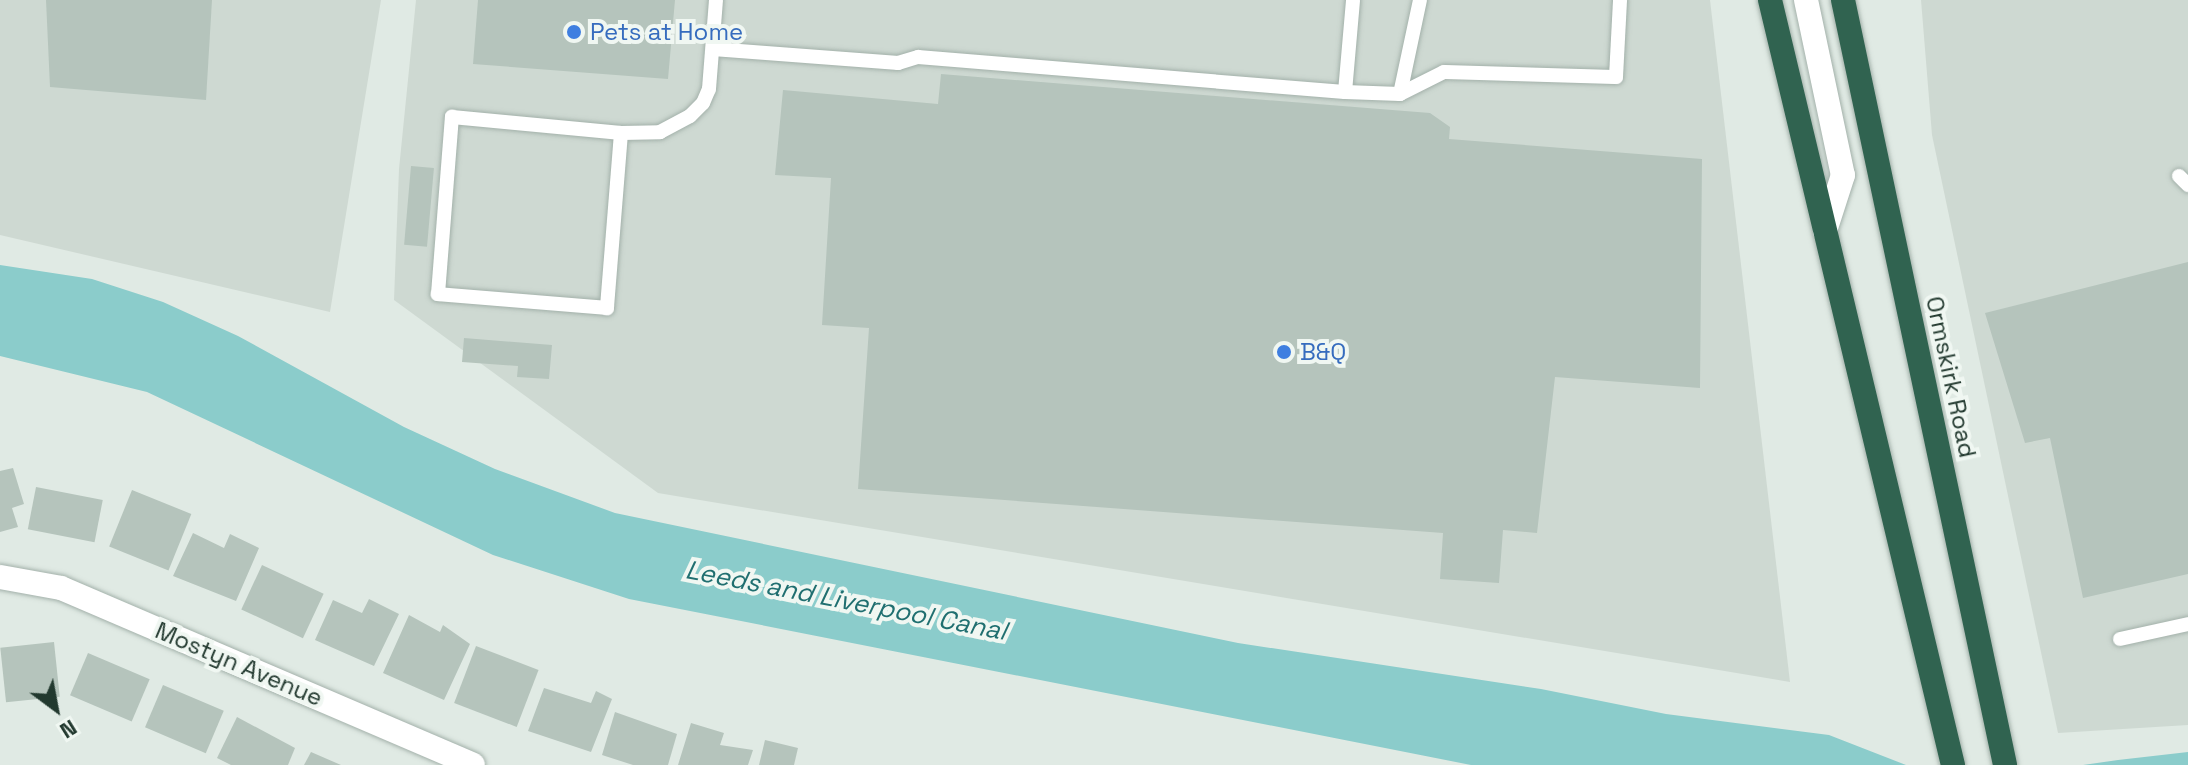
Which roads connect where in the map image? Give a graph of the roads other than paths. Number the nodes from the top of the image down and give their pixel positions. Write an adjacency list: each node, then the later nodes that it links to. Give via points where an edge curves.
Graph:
1 (716, 0): 8 (lane)
2 (1353, 0): 9 (lane)
3 (1420, 0): 10 (lane)
4 (1620, 0): 10 (lane, via 1616,77 1444,72)
5 (1770, 0): 12 (highway)
6 (1806, 0): 12 (street, via 1843,175)
7 (1843, 0): 18 (highway, Ormskirk Road)
8 (713, 49): 9 (lane, via 898,63 918,57); 11 (lane, via 709,89 690,116 660,132)
9 (1345, 92): 10 (lane)
10 (1400, 94)
11 (621, 133): 11 (lane, via 607,308 438,294 452,117)
12 (1825, 231): 17 (highway)
13 (0, 577): 16 (street, Mostyn Avenue, via 61,588)
14 (2188, 624): 15 (lane)
15 (2120, 639)
16 (473, 765)
17 (1953, 765)
18 (2005, 765)

